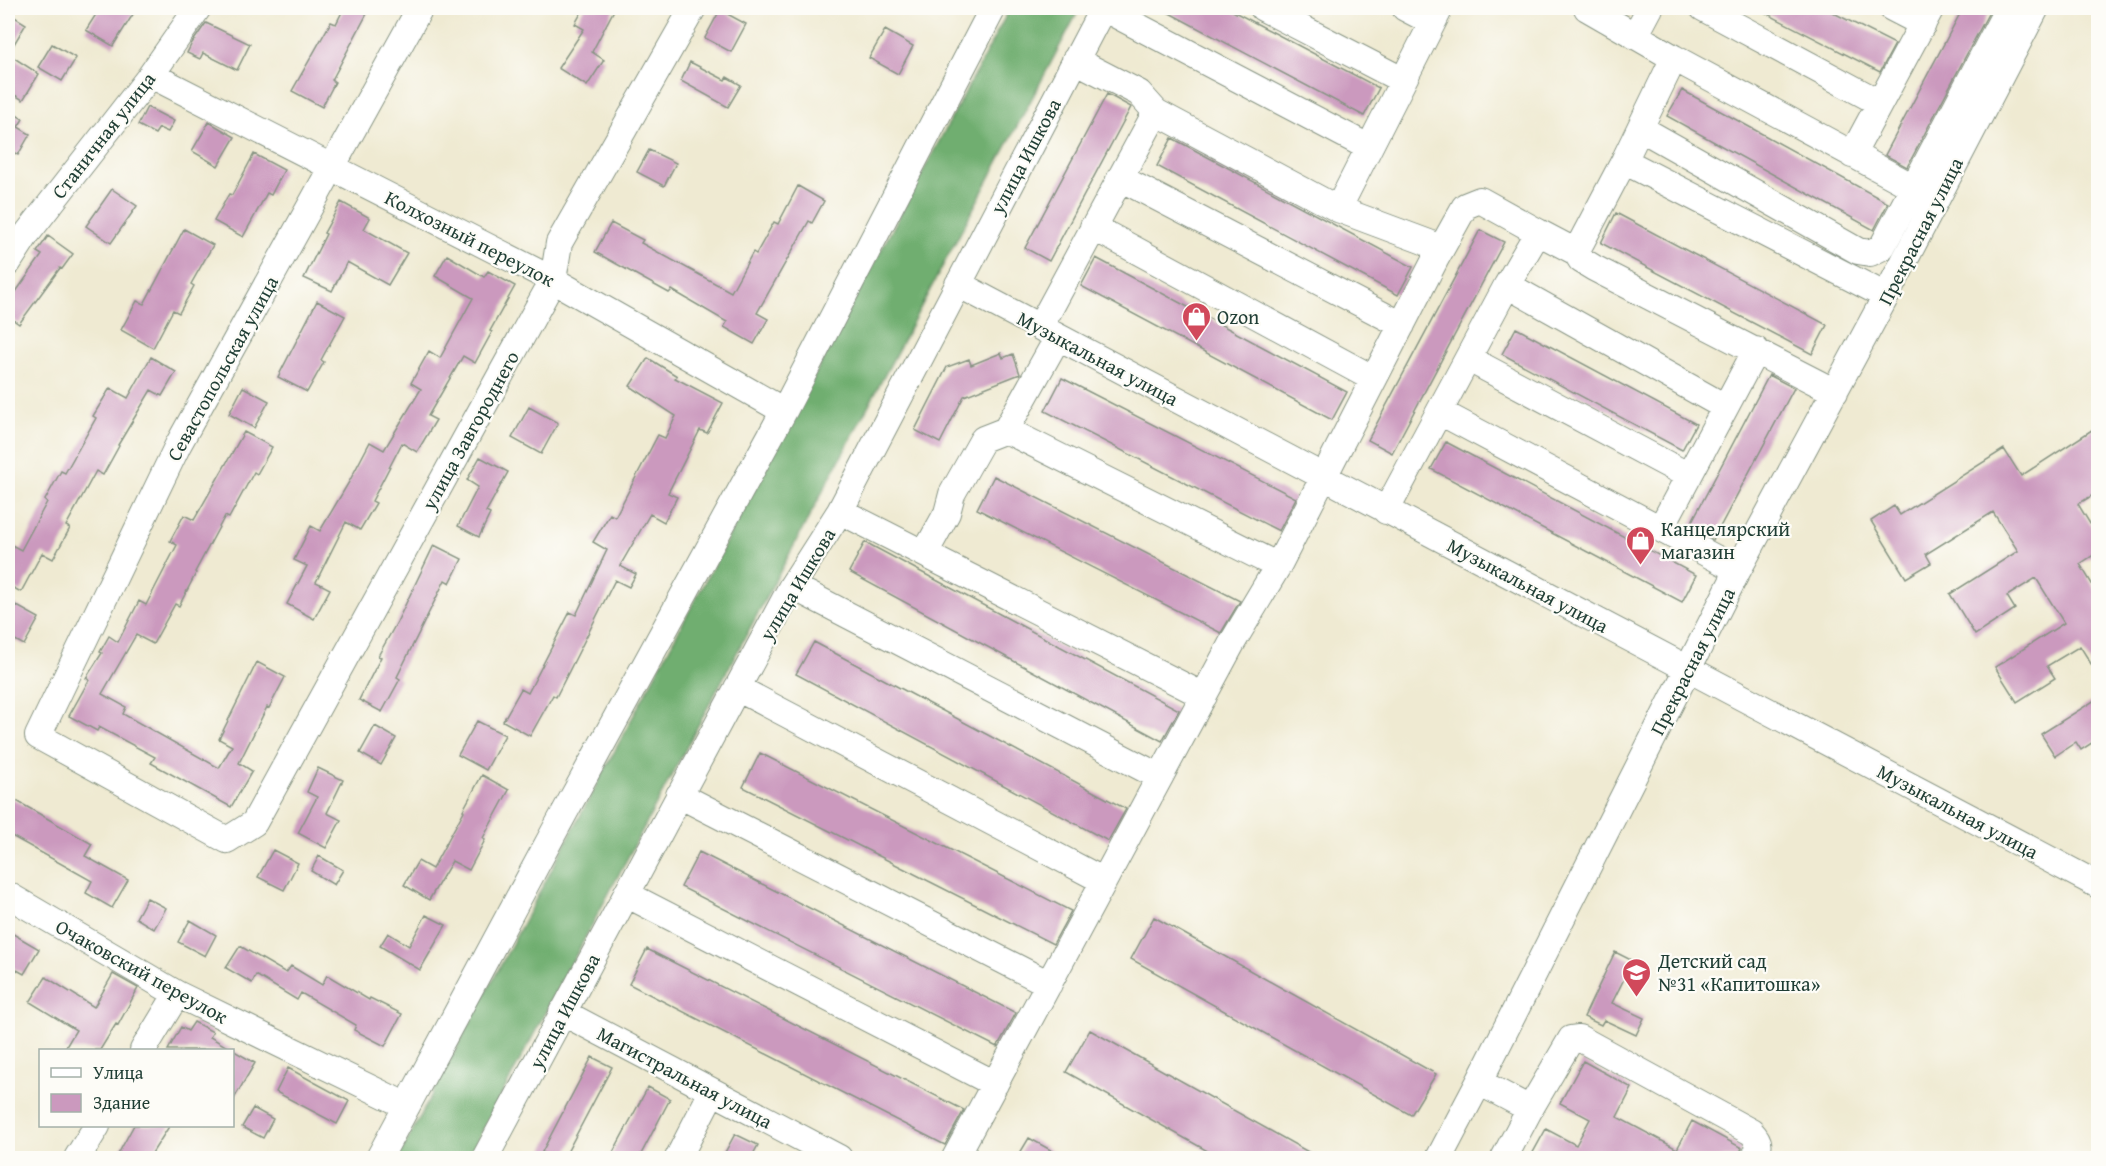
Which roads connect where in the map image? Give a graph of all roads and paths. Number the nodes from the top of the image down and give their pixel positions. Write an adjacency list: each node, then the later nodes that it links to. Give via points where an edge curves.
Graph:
1 (198, 8): 19 (street, Станичная улица)
2 (420, 8): 27 (street, Севастопольская улица)
3 (693, 8): 37 (street, улица Завгороднего, via 559,243)
4 (993, 8): 48 (street)
5 (1103, 8): 18 (street, улица Ишкова); 24 (street)
6 (1263, 8): 20 (street)
7 (1405, 8): 14 (street)
8 (1587, 8): 16 (street)
9 (1650, 8): 16 (street)
10 (1702, 8): 21 (street)
11 (1892, 8): 15 (street)
12 (2008, 8): 29 (street)
13 (2036, 8): 30 (street, Прекрасная улица)
14 (1436, 15): 20 (street)
15 (1927, 16): 21 (street)
16 (1635, 36): 17 (street)
17 (1674, 58): 23 (street); 25 (street)
18 (1075, 60): 22 (street, via 1139,93); 38 (street, улица Ишкова)
19 (151, 75): 27 (street, Колхозный переулок); 36 (street, Станичная улица)
20 (1402, 80): 24 (street)
21 (1880, 103): 25 (street)
22 (1156, 112): 28 (street); 31 (street)
23 (1640, 128): 26 (street); 29 (street, via 1858,251 1870,253 1882,247)
24 (1368, 147): 31 (street)
25 (1852, 155): 29 (street)
26 (1624, 161): 34 (street); 40 (street)
27 (333, 167): 37 (street, Колхозный переулок); 65 (street, Севастопольская улица, via 178,445 38,736)
28 (1120, 178): 32 (street); 41 (street)
29 (1913, 188): 30 (street)
30 (1936, 199): 40 (street, Прекрасная улица)
31 (1338, 209): 35 (street, via 1429,243)
32 (1093, 227): 42 (street); 45 (street)
33 (1538, 232): 34 (street); 35 (street, via 1480,200 1464,207); 39 (street)
34 (1576, 252): 43 (street, via 1594,268)
35 (1435, 260): 41 (street)
36 (8, 263)
37 (553, 280): 48 (street, Колхозный переулок); 65 (street, улица Завгороднего, via 254,823)
38 (958, 284): 42 (street, Музыкальная улица); 53 (street, улица Ишкова)
39 (1507, 285): 44 (street); 47 (street)
40 (1886, 297): 46 (street, Прекрасная улица)
41 (1402, 325): 45 (street)
42 (1049, 332): 50 (street); 51 (street, Музыкальная улица)
43 (1756, 350): 46 (street); 47 (street)
44 (1469, 358): 49 (street); 52 (street)
45 (1374, 379): 51 (street)
46 (1835, 392): 58 (street, Прекрасная улица)
47 (1725, 407): 52 (street)
48 (784, 411): 77 (street)
49 (1440, 412): 54 (street); 55 (street)
50 (1006, 430): 56 (street, via 983,439); 57 (street)
51 (1323, 477): 54 (street, Музыкальная улица); 57 (street)
52 (1689, 477): 55 (street)
53 (840, 511): 56 (street); 59 (street, улица Ишкова)
54 (1386, 511): 60 (street, Музыкальная улица)
55 (1661, 528): 58 (street)
56 (925, 553): 62 (street)
57 (1278, 566): 62 (street)
58 (1738, 570): 60 (street, Прекрасная улица)
59 (792, 586): 61 (street, улица Ишкова); 63 (street)
60 (1688, 669): 67 (street, Музыкальная улица); 74 (street, Прекрасная улица)
61 (737, 688): 64 (street, улица Ишкова); 66 (street)
62 (1204, 696): 63 (street)
63 (1160, 777): 66 (street)
64 (679, 795): 68 (street, улица Ишкова); 70 (street)
65 (226, 840)
66 (1104, 881): 70 (street)
67 (2098, 885)
68 (626, 894): 72 (street, улица Ишкова); 75 (street)
69 (8, 895): 71 (street, Очаковский переулок)
70 (1048, 984): 75 (street)
71 (177, 994): 73 (street); 77 (street, Очаковский переулок)
72 (562, 1012): 76 (street, Магистральная улица); 82 (street, улица Ишкова)
73 (144, 1049)
74 (1479, 1082): 78 (street); 86 (street, Прекрасная улица)
75 (995, 1084): 85 (street)
76 (712, 1092): 83 (street); 84 (street, Магистральная улица)
77 (407, 1106): 81 (street)
78 (1530, 1109): 87 (street); 88 (street, via 1571,1039 1579,1038 1751,1132 1760,1147)
79 (97, 1127): 80 (street)
80 (77, 1158)
81 (379, 1158)
82 (485, 1158)
83 (678, 1158)
84 (839, 1158)
85 (955, 1158)
86 (1438, 1158)
87 (1504, 1158)
88 (1754, 1158)

